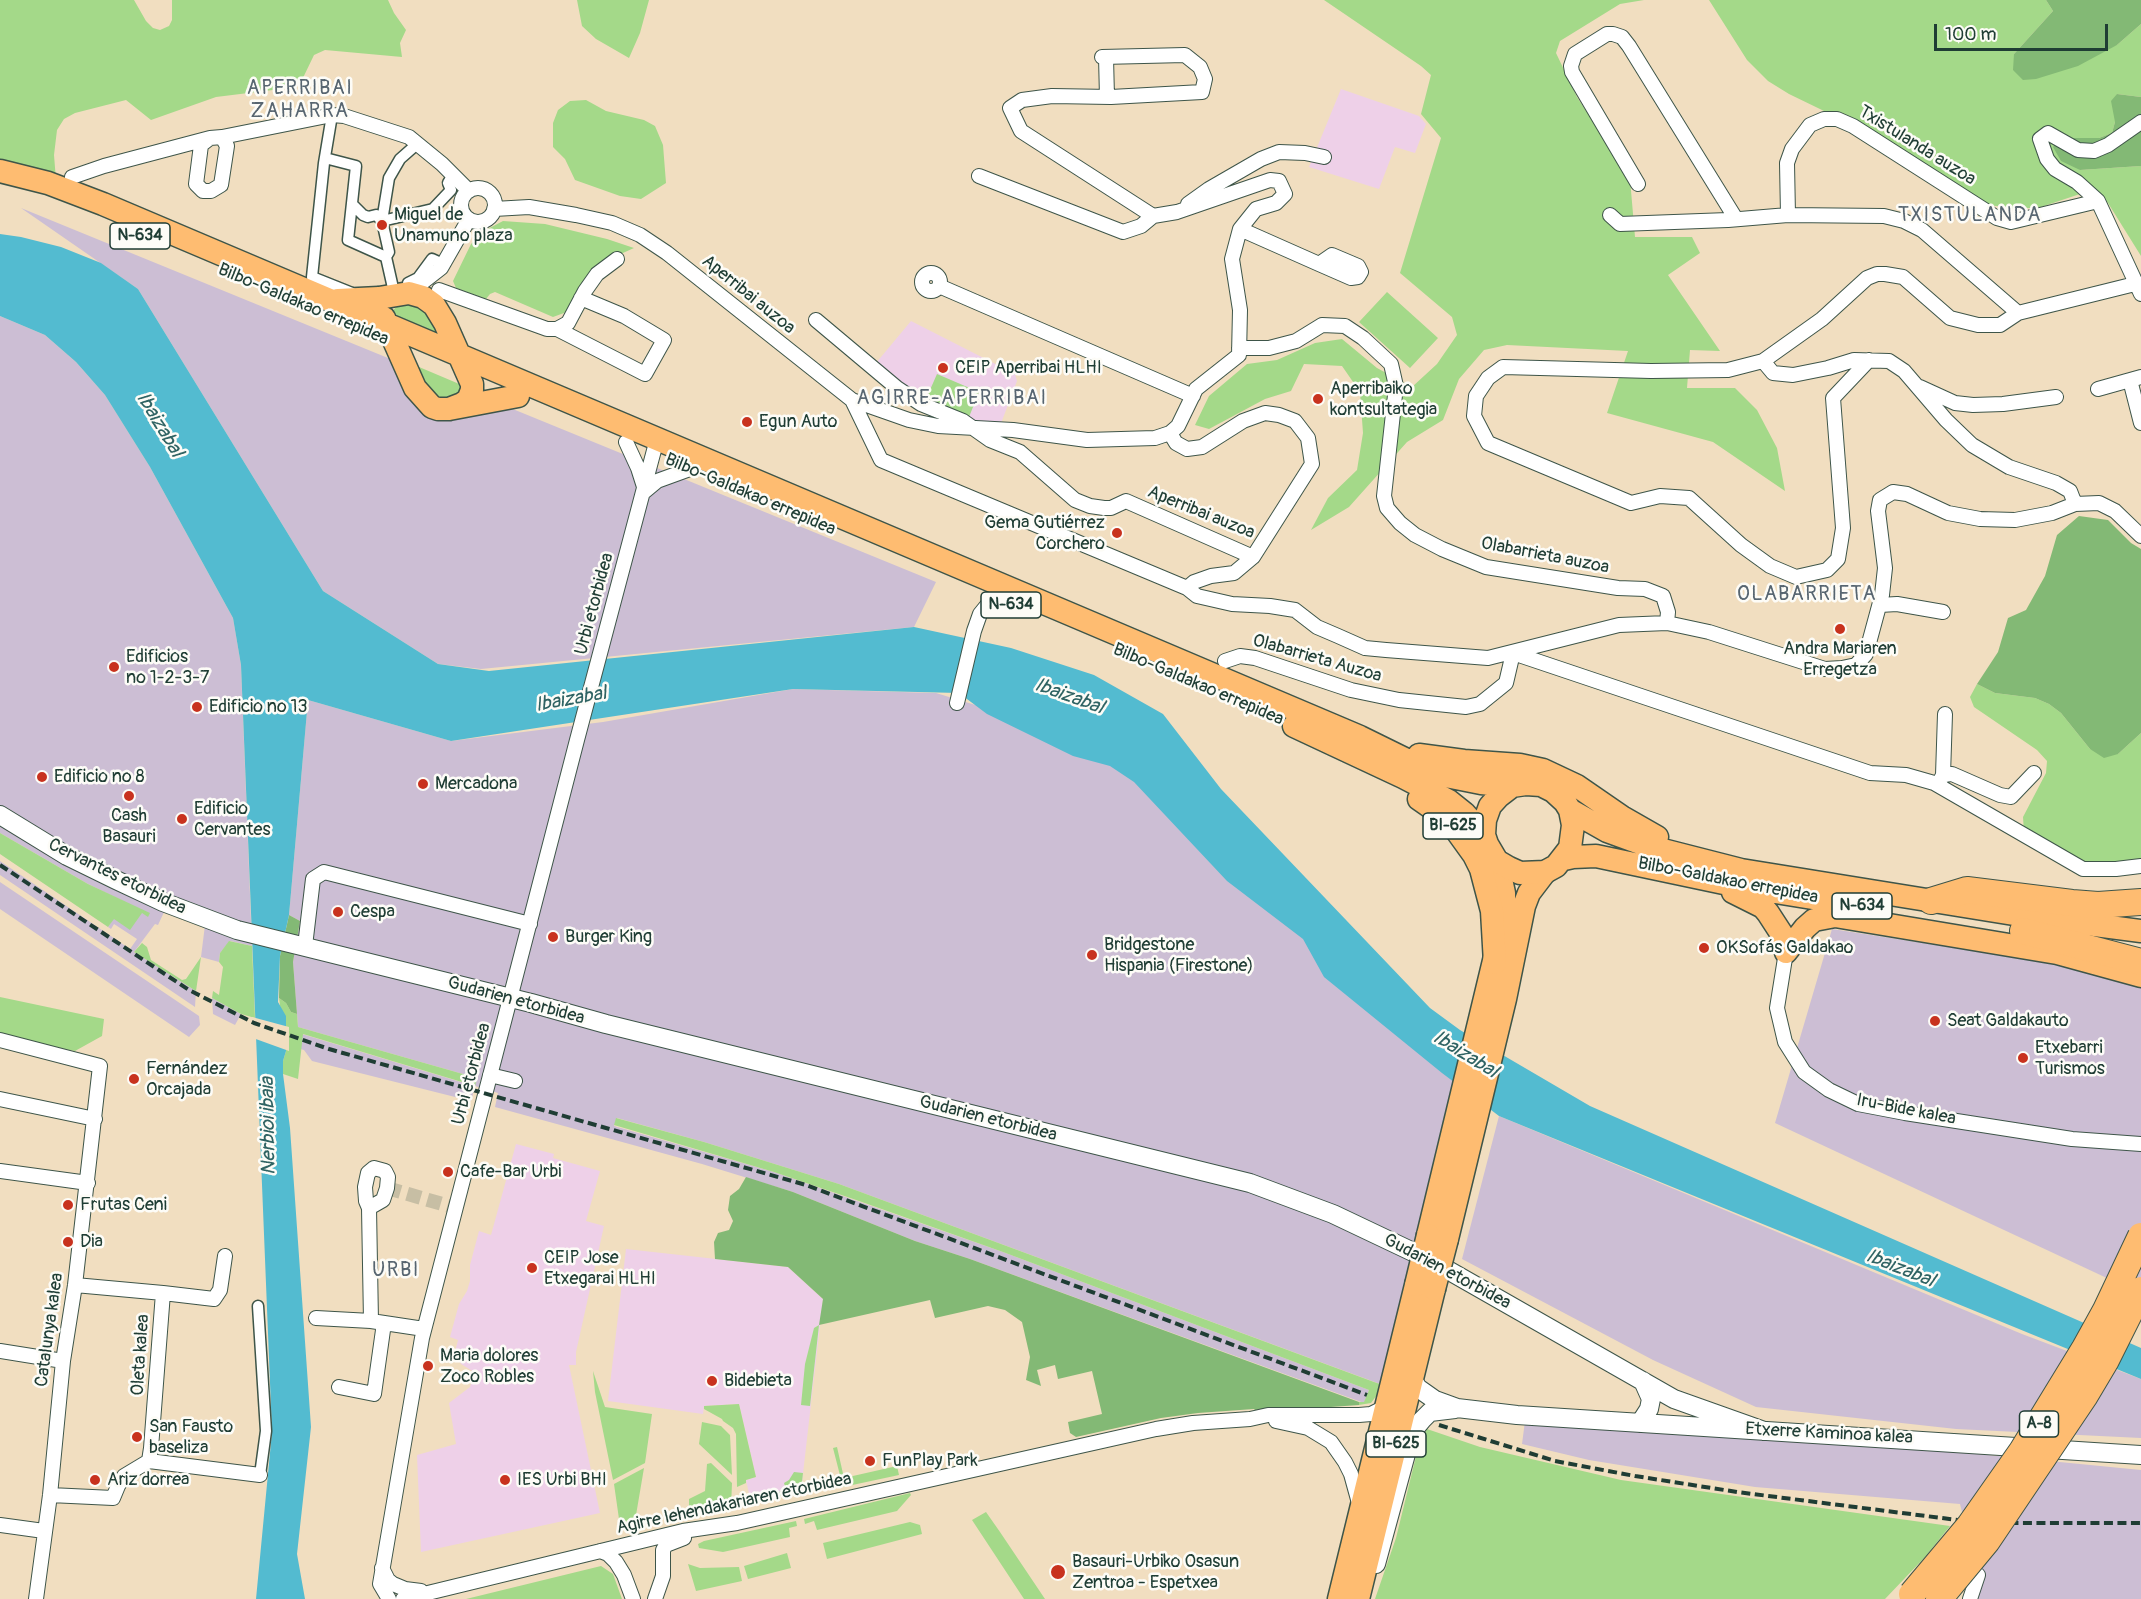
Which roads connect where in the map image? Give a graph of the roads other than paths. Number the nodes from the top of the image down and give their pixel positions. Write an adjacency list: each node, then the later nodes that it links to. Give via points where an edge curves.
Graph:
1 (1107, 97): 1 (street, via 1202,93 1205,79 1200,67 1185,55 1104,57); 20 (street, via 1052,96 1022,100 1010,108 1021,132)
2 (328, 116): 4 (street, via 344,116 409,137); 6 (street); 10 (street, via 216,138)
3 (2141, 122): 14 (street, via 2094,151 2078,150 2048,133 2040,139 2055,169)
4 (417, 144): 8 (street); 23 (street, via 400,159 389,178)
5 (1319, 156): 17 (street, via 1279,153 1261,159)
6 (324, 158): 15 (street, via 356,166); 31 (street, via 312,277 350,293)
7 (0, 171): 33 (main road, Bilbo-Galdakao errepidea / N-634, via 48,183 103,204)
8 (453, 175): 13 (street); 23 (street, via 448,183 451,190 432,209)
9 (980, 176): 20 (street, via 1123,232 1142,226)
10 (72, 177)
11 (1638, 184): 22 (street, via 1572,72 1575,54 1607,34 1622,37 1629,46)
12 (0, 186): 38 (main road, Bilbo-Galdakao errepidea / N-634, via 97,218)
13 (469, 191): 16 (street, via 488,191 495,202); 21 (street, via 461,208)
14 (2097, 201): 19 (street, Txistulanda auzoa, via 2011,222 1997,218 1853,126 1837,118 1824,118 1810,125 1786,162); 30 (street)
15 (352, 204): 23 (street, via 363,215 376,215); 25 (street, via 348,240)
16 (494, 209): 21 (street, via 487,219); 49 (street, Aperribai auzoa, via 529,207 576,214 640,235)
17 (1177, 212): 20 (street); 24 (street, via 1270,180 1279,181 1285,194 1276,203 1256,209)
18 (1610, 215): 22 (street, via 1620,224)
19 (1788, 215): 22 (street); 35 (street, via 1884,216 1904,221 1922,230)
20 (1153, 216)
21 (469, 219): 28 (street)
22 (1736, 219)
23 (382, 221): 25 (street, via 389,252)
24 (1240, 229): 27 (street); 39 (street, via 1232,259 1240,310)
25 (386, 257): 31 (street)
26 (617, 259): 32 (street, via 597,274)
27 (1319, 264)
28 (442, 266): 31 (street); 34 (street)
29 (939, 286): 47 (street)
30 (2138, 289): 35 (street)
31 (399, 292): 33 (main road, via 358,300); 34 (main road, via 415,294 434,305); 38 (main road, via 385,309 384,321)
32 (581, 298): 37 (street, via 568,323); 37 (street, via 624,316 664,340 645,374)
33 (329, 300): 38 (main road, Bilbo-Galdakao errepidea / N-634)
34 (438, 300): 37 (street); 42 (main road)
35 (2018, 313): 41 (street, via 2000,325 1978,325 1950,318 1904,277 1877,274)
36 (816, 320): 52 (street, Aperribai auzoa, via 897,388)
37 (557, 329)
38 (390, 334): 42 (main road, Bilbo-Galdakao errepidea / N-634); 50 (main road, via 422,398 432,407)
39 (1239, 348): 47 (street, via 1239,355); 65 (street, Olabarrieta auzoa, via 1269,348 1296,340 1322,325 1345,326 1390,364 1396,386 1384,496 1387,508 1400,523 1442,549 1486,567 1646,589 1663,596)
40 (1869, 360): 41 (street, via 1793,375 1773,373); 41 (street, via 1833,398 1843,528 1838,559 1827,570 1796,577 1770,566 1741,545 1689,498 1660,496 1631,503 1488,443 1474,416 1476,396 1488,378 1503,367 1728,370); 44 (street, via 1889,361)
41 (1763, 361)
42 (464, 365): 46 (main road, Bilbo-Galdakao errepidea / N-634); 50 (main road, via 472,390 468,400); 55 (main road, Bilbo-Galdakao errepidea / N-634)
43 (2136, 378): 45 (street); 51 (street)
44 (1918, 386): 48 (street, via 1955,403 1973,405); 58 (street, via 1972,445 2009,466 2070,491)
45 (2098, 389)
46 (518, 396): 50 (main road); 54 (main road, Bilbo-Galdakao errepidea / N-634)
47 (1192, 396): 53 (street, via 1178,426)
48 (2056, 397)
49 (852, 400): 52 (street, Aperribai auzoa, via 909,420); 61 (street, Olabarrieta auzoa, via 881,460)
50 (449, 409)
51 (2141, 423)
52 (972, 428): 53 (street, Aperribai auzoa, via 1013,429 1087,440 1155,438); 60 (street, Aperribai auzoa, via 1020,453 1075,500 1104,508 1126,501)
53 (1170, 433): 60 (street, Aperribai auzoa, via 1176,443 1187,449 1202,447 1243,421 1265,413 1295,421 1308,438 1311,464)
54 (626, 442): 55 (main road, Bilbo-Galdakao errepidea / N-634); 57 (street)
55 (656, 446): 56 (main road, Bilbo-Galdakao errepidea / N-634); 57 (street, Urbi etorbidea); 68 (main road, Bilbo-Galdakao errepidea / N-634)
56 (690, 469): 57 (street, via 657,481); 62 (main road, Bilbo-Galdakao errepidea / N-634)
57 (645, 491): 90 (street, Urbi etorbidea)
58 (2075, 504): 59 (street, via 2099,503 2115,511); 63 (street, Olabarrieta auzoa, via 2015,520 1980,519 1948,513 1907,494 1893,492 1880,500 1878,511 1885,568)
59 (2141, 536)
60 (1253, 556): 61 (street, via 1234,573 1203,579)
61 (1187, 588): 66 (street, Olabarrieta auzoa, via 1197,596 1232,604 1295,610 1317,627 1365,648 1488,658)
62 (993, 598): 70 (street, via 980,614 974,631); 73 (main road, Bilbo-Galdakao errepidea / N-634)
63 (1880, 605): 64 (street); 65 (street, Olabarrieta auzoa, via 1866,654 1856,665 1842,668 1825,669)
64 (1944, 612)
65 (1667, 623): 66 (street, Olabarrieta auzoa, via 1619,625)
66 (1513, 653): 67 (street, Olabarrieta Auzoa, via 1506,682 1480,704 1466,707 1351,690 1256,658 1240,656); 75 (street, Olabarrieta auzoa, via 1870,773)
67 (1225, 661): 68 (main road); 69 (main road, via 1225,675)
68 (1198, 669): 69 (main road, Bilbo-Galdakao errepidea / N-634)
69 (1232, 683): 72 (main road, Bilbo-Galdakao errepidea / N-634)
70 (957, 703)
71 (1945, 714): 75 (street)
72 (1360, 737): 76 (main road, Bilbo-Galdakao errepidea / N-634, via 1451,777); 82 (main road, Bilbo-Galdakao errepidea / N-634, via 1432,758 1543,770 1577,786 1635,826 1697,851)
73 (1332, 743): 79 (main road, Bilbo-Galdakao errepidea / N-634, via 1449,801); 97 (main road, BI-625, via 1355,762 1442,815 1456,830 1474,855 1486,882)
74 (2034, 773): 75 (street, via 2011,796 1952,774)
75 (1941, 780): 83 (street, via 2083,869)
76 (1512, 786): 77 (main road, Bilbo-Galdakao errepidea / N-634, via 1541,786 1558,796); 79 (main road, via 1490,806)
77 (1570, 810): 80 (main road, via 1573,836); 82 (main road, Bilbo-Galdakao errepidea / N-634, via 1606,831)
78 (0, 815): 93 (street, Cervantes etorbidea, via 67,855 163,902 237,930)
79 (1484, 835): 81 (main road, Bilbo-Galdakao errepidea / N-634)
80 (1564, 859): 84 (main road, Bilbo-Galdakao errepidea / N-634); 85 (main road, Bilbo-Galdakao errepidea / N-634, via 1596,856)
81 (1497, 861): 84 (main road, via 1520,873); 97 (main road, BI-625, via 1504,893 1504,919)
82 (1719, 865): 86 (main road, Bilbo-Galdakao errepidea / N-634)
83 (2141, 866)
84 (1545, 872): 99 (main road, BI-625, via 1529,893)
85 (1698, 878): 88 (main road, via 1743,896); 91 (main road, Bilbo-Galdakao errepidea / N-634)
86 (1931, 901): 87 (highway, via 1967,890 2097,905); 92 (main road, Bilbo-Galdakao errepidea / N-634)
87 (2141, 902)
88 (1768, 912): 89 (main road); 95 (main road)
89 (1814, 920): 95 (main road); 98 (main road, via 1835,916 2057,952)
90 (530, 924): 93 (street, via 324,872 313,879); 100 (street, Urbi etorbidea)
91 (2024, 931): 94 (main road, Bilbo-Galdakao errepidea / N-634); 96 (highway)
92 (2141, 931)
93 (302, 946): 100 (street, Gudarien etorbidea)
94 (2141, 947)
95 (1786, 952): 106 (street, Iru-Bide kalea, via 1777,1008 1785,1042 1804,1072 1830,1090 1858,1104 1905,1113 2072,1139)
96 (2141, 962)
97 (1495, 963): 99 (main road, BI-625)
98 (2141, 976)
99 (1496, 997): 113 (main road, Gudarien etorbidea / BI-625, bridge)
100 (511, 998): 102 (street, Urbi etorbidea); 123 (street, Gudarien etorbidea, via 1250,1184 1333,1214 1432,1261)
101 (0, 1040): 105 (street, Catalunya kalea, via 100,1066)
102 (490, 1075): 103 (street); 119 (street, Urbi etorbidea)
103 (515, 1080)
104 (0, 1099): 105 (street)
105 (95, 1119): 108 (street, Catalunya kalea)
106 (2141, 1144)
107 (0, 1171): 108 (street)
108 (88, 1183): 112 (street, Catalunya kalea)
109 (369, 1208): 118 (street)
110 (2141, 1236): 146 (highway, A-8, bridge, via 2085,1348 2022,1451 1970,1526)
111 (225, 1256): 115 (street, via 220,1290 214,1299)
112 (75, 1285): 115 (street, Oleta kalea); 121 (street, Catalunya kalea)
113 (1425, 1287): 122 (main road, BI-625); 126 (main road, BI-625)
114 (2141, 1290): 154 (highway, A-8, bridge, via 2106,1360 2065,1426 1987,1541)
115 (162, 1293): 133 (street, Oleta kalea)
116 (258, 1306): 134 (street, via 266,1431)
117 (316, 1318): 118 (street)
118 (377, 1322): 119 (street); 124 (street, via 374,1394)
119 (424, 1329): 143 (street, Urbi etorbidea)
120 (0, 1351): 121 (street)
121 (63, 1361): 135 (street, Catalunya kalea)
122 (1412, 1379): 127 (street, via 1435,1401); 147 (main road, BI-625)
123 (1643, 1381): 125 (street, Gudarien etorbidea); 129 (street, via 1651,1399)
124 (339, 1387)
125 (1674, 1399): 130 (street, via 1679,1407); 131 (street, Gudarien etorbidea)
126 (1386, 1406): 128 (street, Agirre lehendakariaren etorbidea, via 1371,1414 1268,1415); 136 (main road, BI-625)
127 (1457, 1408): 129 (street, Etxerre Kaminoa kalea); 147 (street, via 1430,1413 1412,1432 1379,1557 1371,1579)
128 (1250, 1419): 136 (street, Agirre lehendakariaren etorbidea, via 1300,1425 1331,1442 1346,1462); 137 (street, Agirre lehendakariaren etorbidea, via 1156,1429)
129 (1640, 1423): 130 (street, Etxerre Kaminoa kalea)
130 (1678, 1425): 131 (street, Etxerre Kaminoa kalea)
131 (1764, 1431): 132 (street, Etxerre Kaminoa kalea)
132 (2141, 1455)
133 (149, 1461): 134 (street); 135 (street, via 124,1476 113,1498)
134 (260, 1475)
135 (50, 1495): 139 (street, Catalunya kalea)
136 (1360, 1510): 147 (main road, BI-625)
137 (737, 1523): 140 (street, Agirre lehendakariaren etorbidea); 141 (street, via 682,1539)
138 (0, 1525): 139 (street)
139 (44, 1531): 148 (street, Catalunya kalea)
140 (648, 1539): 141 (street); 142 (street, Agirre lehendakariaren etorbidea)
141 (663, 1550): 153 (street, via 663,1576)
142 (600, 1551): 145 (street, Agirre lehendakariaren etorbidea); 152 (street, via 616,1562)
143 (382, 1568): 145 (street, via 388,1580 398,1587); 149 (street, Urbi etorbidea); 150 (street, Urbi etorbidea, via 380,1584)
144 (1978, 1575): 155 (street)
145 (427, 1596): 151 (street, Agirre lehendakariaren etorbidea)
146 (1910, 1597)
147 (1352, 1598)
148 (36, 1599)
149 (372, 1599)
150 (389, 1599)
151 (403, 1599)
152 (633, 1599)
153 (654, 1599)
154 (1939, 1599)
155 (1970, 1599)

